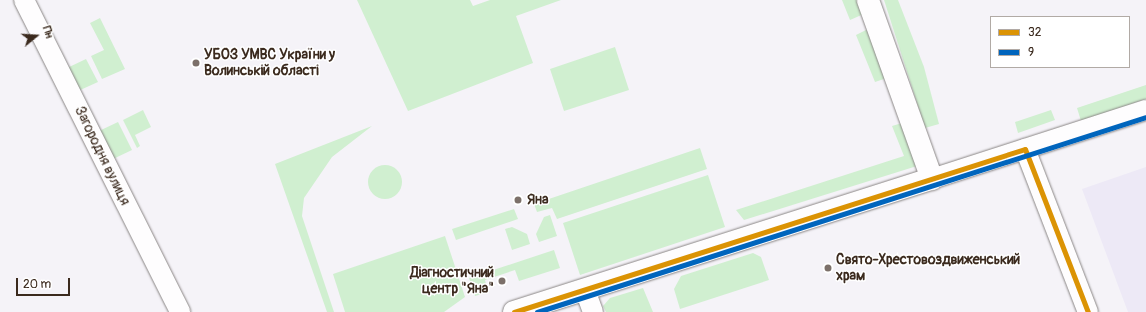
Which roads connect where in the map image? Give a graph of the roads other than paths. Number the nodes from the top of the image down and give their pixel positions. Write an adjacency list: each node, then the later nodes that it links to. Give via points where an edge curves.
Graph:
1 (24, 0): 7 (street, Загородня вулиця)
2 (868, 0): 5 (street)
3 (1146, 110): 4 (street)
4 (1025, 149): 5 (street); 10 (street)
5 (932, 179): 6 (street)
6 (585, 290): 8 (street); 9 (street)
7 (180, 312)
8 (514, 312)
9 (593, 312)
10 (1088, 312)

